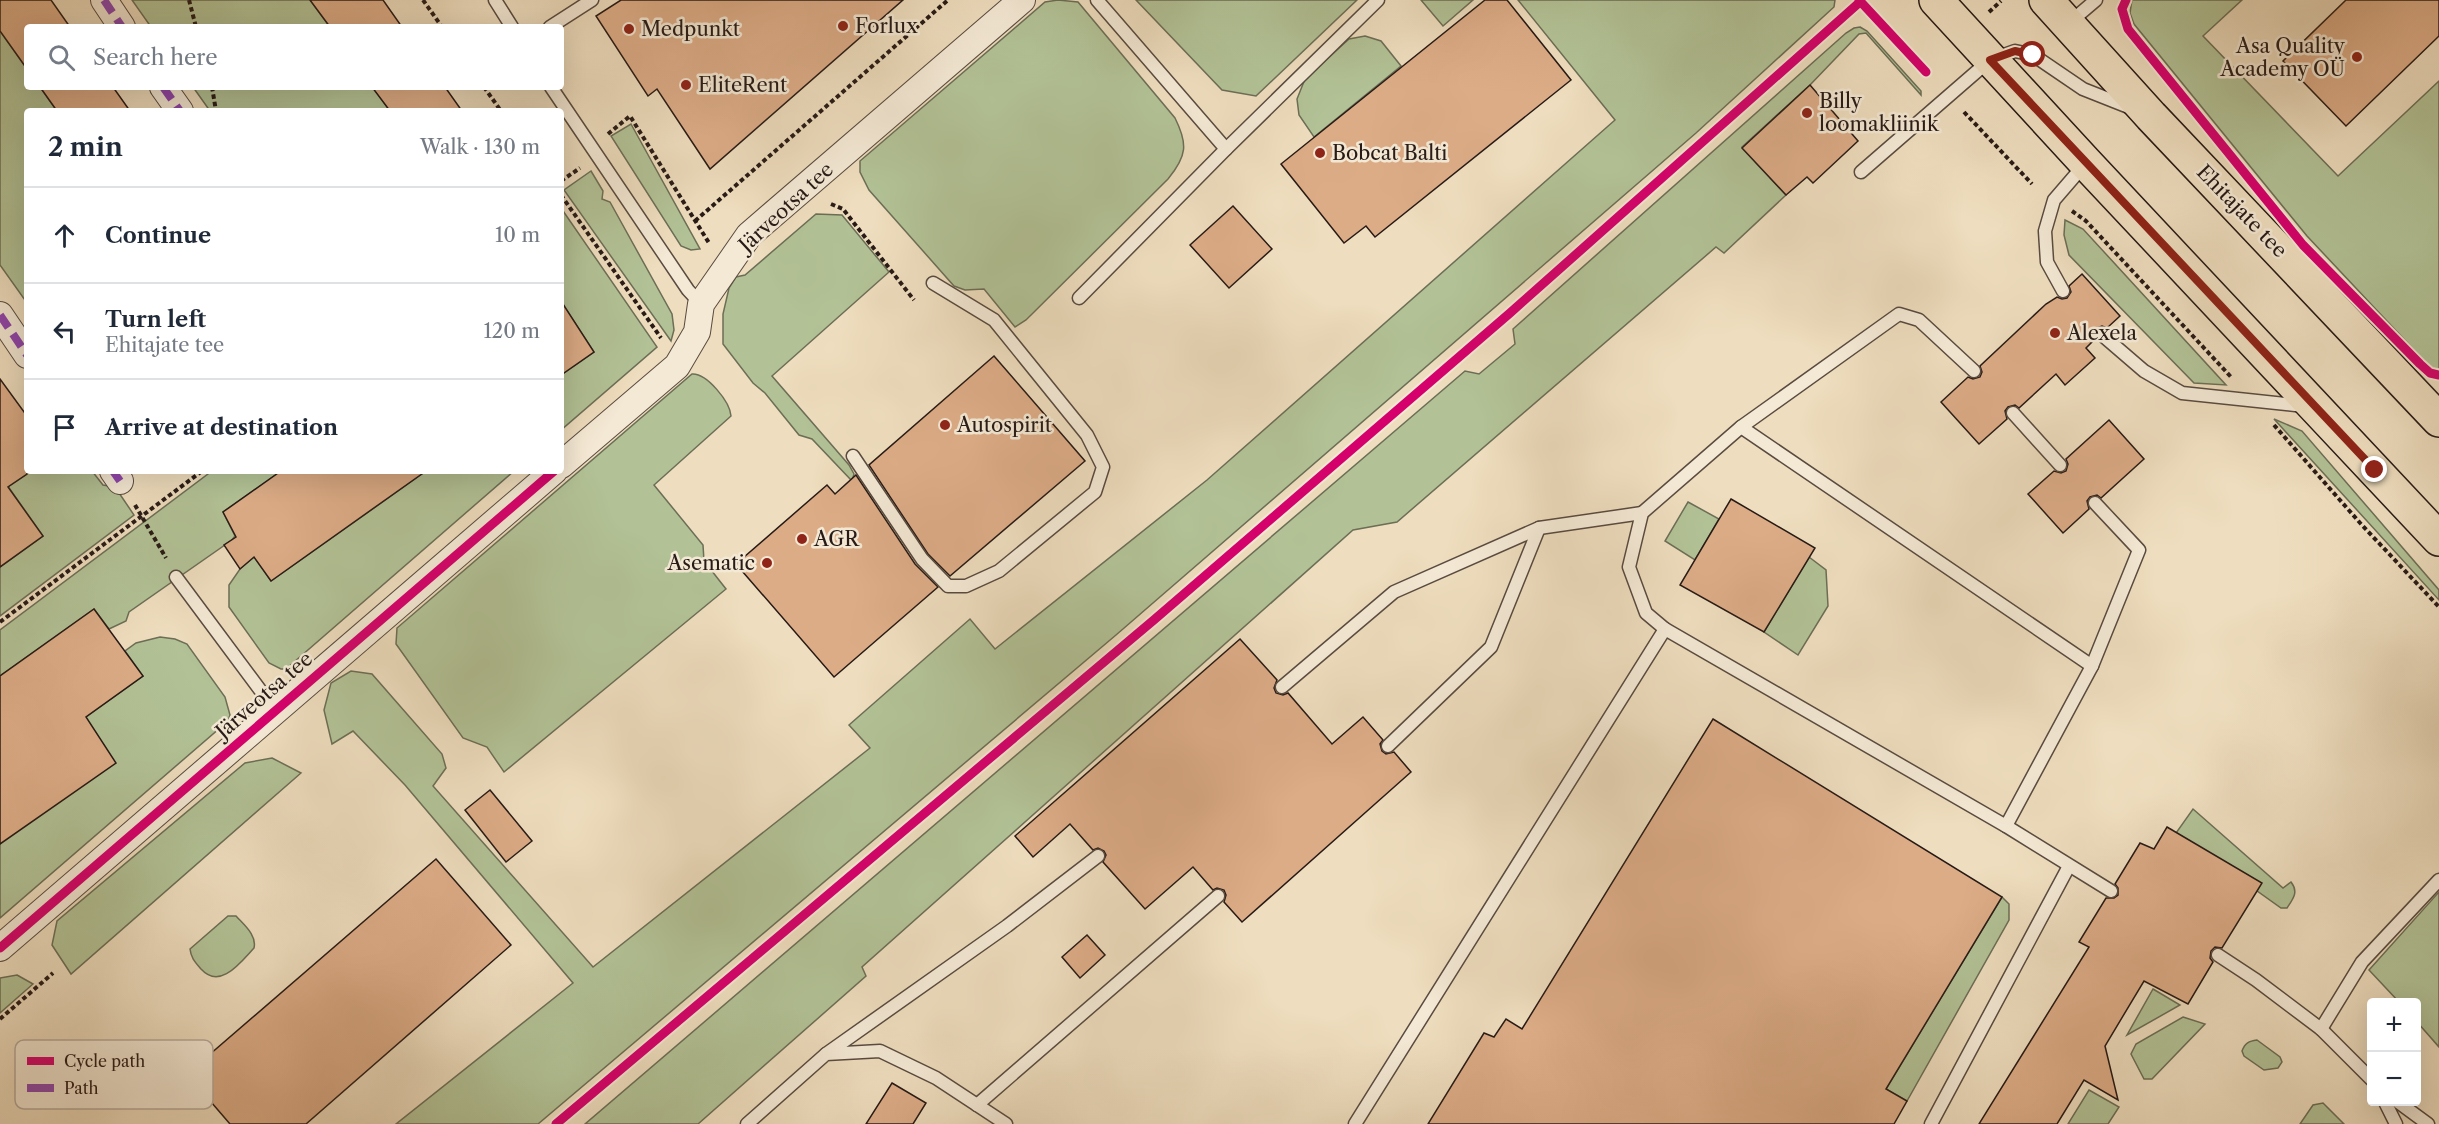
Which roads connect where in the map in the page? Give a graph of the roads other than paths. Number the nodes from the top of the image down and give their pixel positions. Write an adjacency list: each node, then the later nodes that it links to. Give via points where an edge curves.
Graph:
1 (104, 0): 10 (street)
2 (495, 0): 11 (lane)
3 (592, 0): 12 (lane)
4 (1022, 0): 25 (street, Järveotsa tee, via 749,235)
5 (1097, 0): 19 (lane)
6 (1378, 0): 19 (lane)
7 (1936, 0): 14 (main road)
8 (2046, 0): 13 (main road, Ehitajate tee)
9 (2096, 0): 13 (lane)
10 (120, 24)
11 (510, 24)
12 (555, 24)
13 (2068, 24): 18 (main road, Ehitajate tee)
14 (1990, 60): 18 (lane, via 2015,51 2033,55 2084,89); 20 (main road); 21 (lane)
15 (165, 90): 17 (street)
16 (553, 90): 25 (lane)
17 (178, 108)
18 (2151, 116): 32 (main road, Ehitajate tee)
19 (1226, 149): 24 (lane)
20 (2086, 163): 23 (lane, via 2054,200 2045,231 2047,262); 30 (main road)
21 (1861, 172)
22 (933, 283): 34 (lane, via 994,320 1087,435 1103,467 1095,492 999,571 966,586 948,586 922,560)
23 (2063, 291)
24 (1079, 298)
25 (701, 304): 35 (street, Järveotsa tee, via 697,332 677,366)
26 (0, 315): 28 (street)
27 (2101, 334): 30 (lane, via 2144,371 2182,393)
28 (24, 351)
29 (1974, 371): 33 (lane, via 1919,320 1899,314)
30 (2316, 407): 41 (main road)
31 (2013, 413): 36 (lane)
32 (2439, 420)
33 (1741, 427): 39 (lane); 44 (lane)
34 (853, 456)
35 (564, 462)
36 (2060, 465)
37 (550, 474): 46 (street, Järveotsa tee)
38 (2095, 503): 44 (lane, via 2139,550)
39 (1642, 513): 40 (lane); 43 (lane, via 1629,567 1646,613)
40 (1539, 528): 45 (lane, via 1394,592); 47 (lane, via 1491,647)
41 (2439, 539)
42 (176, 577): 46 (lane)
43 (1665, 629): 48 (lane); 64 (lane)
44 (2092, 666): 48 (lane)
45 (1282, 687)
46 (275, 710): 54 (street, Järveotsa tee)
47 (1388, 746)
48 (2006, 826): 50 (lane)
49 (1098, 856): 57 (lane, via 1007,926)
50 (2069, 866): 52 (lane); 65 (lane)
51 (2439, 880): 56 (lane, via 2362,963)
52 (2111, 891)
53 (1218, 896): 59 (lane)
54 (0, 948)
55 (2218, 955): 56 (lane)
56 (2321, 1029): 58 (lane)
57 (826, 1054): 59 (lane, via 879,1051 936,1078); 62 (lane)
58 (2367, 1075)
59 (977, 1105): 63 (lane)
60 (2387, 1106): 66 (lane)
61 (2405, 1106): 67 (lane)
62 (747, 1124)
63 (1006, 1124)
64 (1355, 1124)
65 (1931, 1124)
66 (2396, 1124)
67 (2428, 1124)

